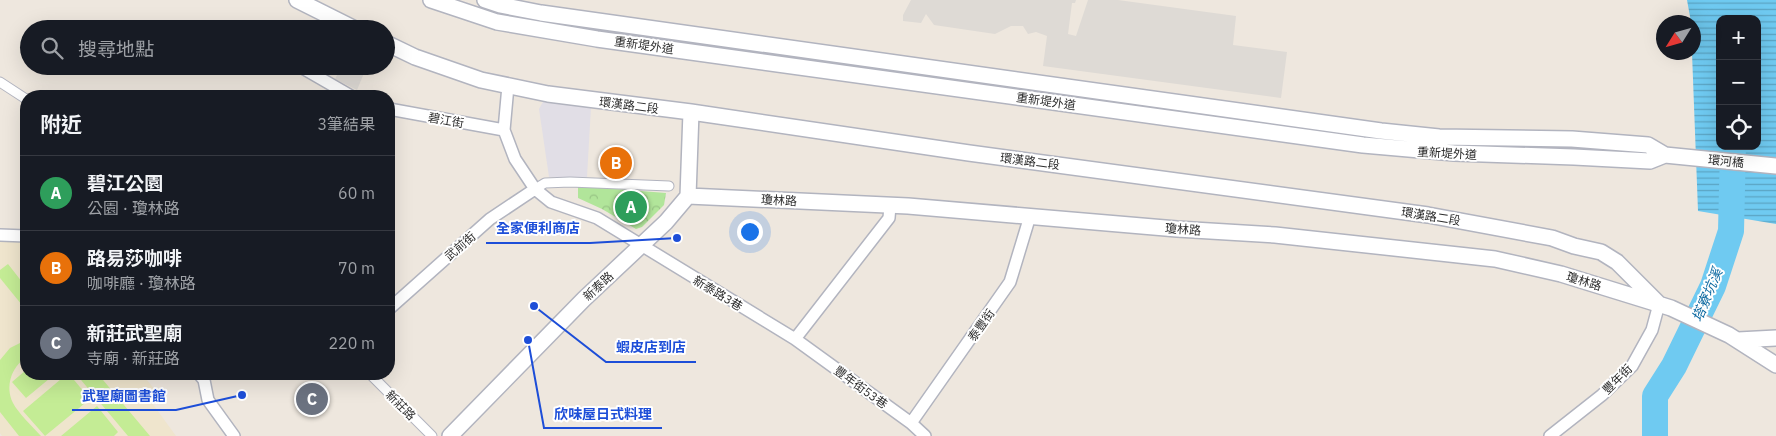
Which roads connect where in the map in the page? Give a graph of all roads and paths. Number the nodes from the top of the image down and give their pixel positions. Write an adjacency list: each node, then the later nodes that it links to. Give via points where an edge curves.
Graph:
1 (297, 0): 4 (street)
2 (431, 0): 14 (street, 重新堤外道, via 497,22 597,39 1363,145 1444,153 1650,161)
3 (484, 0): 14 (street, 重新堤外道, via 541,13 1381,130 1439,137 1572,139 1639,144)
4 (337, 20)
5 (395, 47): 8 (street, 環漢路二段, via 481,80)
6 (315, 75): 9 (street)
7 (0, 82): 10 (street)
8 (508, 86): 12 (street, 環漢路二段); 13 (street)
9 (341, 90)
10 (20, 95)
11 (395, 111): 13 (street, 碧江街)
12 (691, 112): 18 (street); 25 (street, 環漢路二段, via 969,153 1428,214 1552,238 1601,252 1617,262)
13 (504, 130): 17 (street, via 515,159)
14 (1670, 156): 15 (street, 環河橋)
15 (1776, 166)
16 (669, 186): 17 (street, via 562,182 546,183)
17 (535, 189): 23 (street, 新泰路3巷, via 551,202 596,218); 24 (street, 武前街, via 490,219)
18 (688, 196): 19 (street, 瓊林路); 23 (street, 新泰路)
19 (890, 206): 20 (street, 瓊林路); 28 (street, via 889,218)
20 (1030, 216): 25 (street, 瓊林路, via 1275,234 1494,259 1561,274); 32 (street, 泰豐街, via 1010,282)
21 (0, 235): 22 (street)
22 (20, 236)
23 (641, 246): 28 (street, 新泰路3巷); 35 (street, 新泰路, via 584,299)
24 (395, 304)
25 (1665, 306): 26 (street); 37 (street, 豐年街, via 1632,366 1602,395)
26 (1733, 337): 27 (street); 29 (street)
27 (1776, 338)
28 (795, 339): 32 (street, 豐年街53巷)
29 (1776, 365)
30 (204, 380): 33 (street, via 208,400)
31 (376, 380): 34 (street, 新莊路)
32 (911, 423): 36 (street, 豐年街53巷)
33 (234, 436)
34 (432, 436)
35 (450, 436)
36 (926, 436)
37 (1550, 436)

